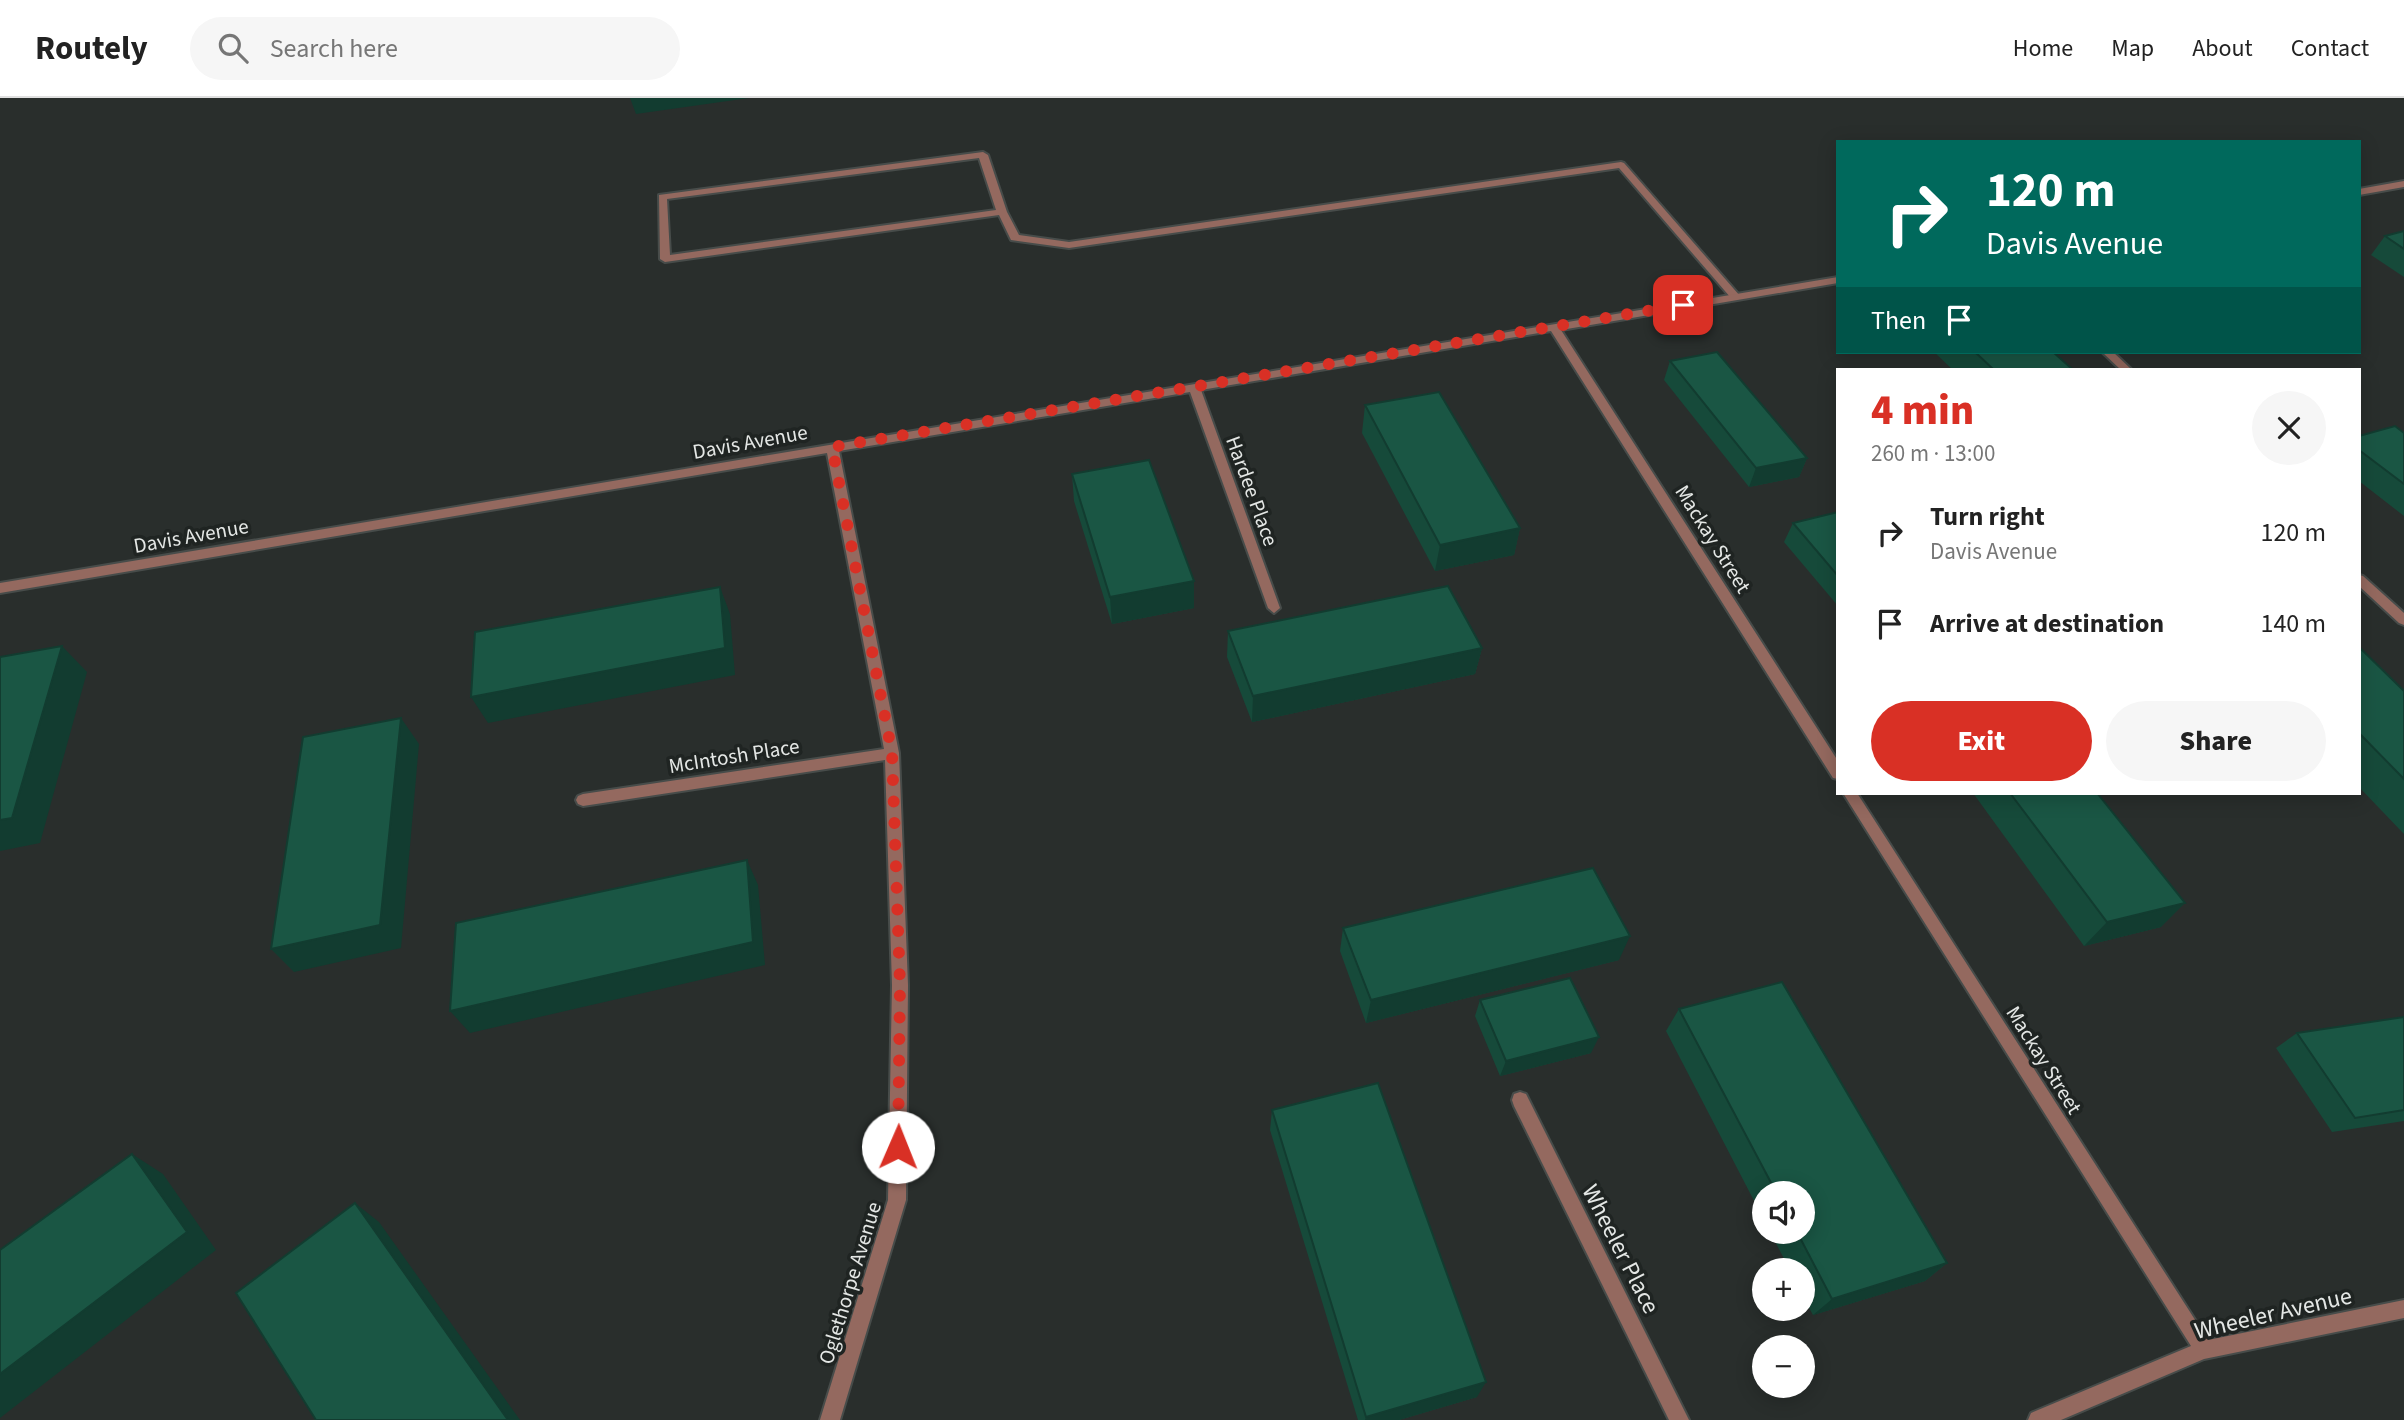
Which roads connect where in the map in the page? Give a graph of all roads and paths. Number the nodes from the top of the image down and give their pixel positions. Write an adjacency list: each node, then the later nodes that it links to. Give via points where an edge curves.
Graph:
1 (2404, 184): 2 (street)
2 (2361, 192)
3 (1002, 212): 3 (street, via 983,155 662,197 665,259); 5 (street, via 1014,238 1069,245 1621,165)
4 (1836, 280): 5 (street, Davis Avenue)
5 (1735, 296): 6 (street, Davis Avenue)
6 (1553, 326): 9 (street, Davis Avenue); 16 (street, Mackay Street)
7 (2109, 354): 8 (street)
8 (2125, 368)
9 (1194, 387): 10 (street, Davis Avenue); 13 (street, Hardee Place)
10 (832, 447): 12 (street, Davis Avenue); 15 (street, Oglethorpe Avenue)
11 (2361, 581): 14 (street)
12 (0, 588)
13 (1274, 608)
14 (2404, 620)
15 (892, 753): 18 (street, McIntosh Place); 22 (street, Oglethorpe Avenue, via 900,985 897,1200)
16 (1836, 771)
17 (1851, 795): 21 (street, Mackay Street)
18 (583, 800)
19 (1520, 1100): 23 (street, Wheeler Place)
20 (2404, 1309): 21 (street, Wheeler Avenue)
21 (2204, 1350): 24 (street, Wheeler Avenue)
22 (830, 1420)
23 (1679, 1420)
24 (2038, 1420)

